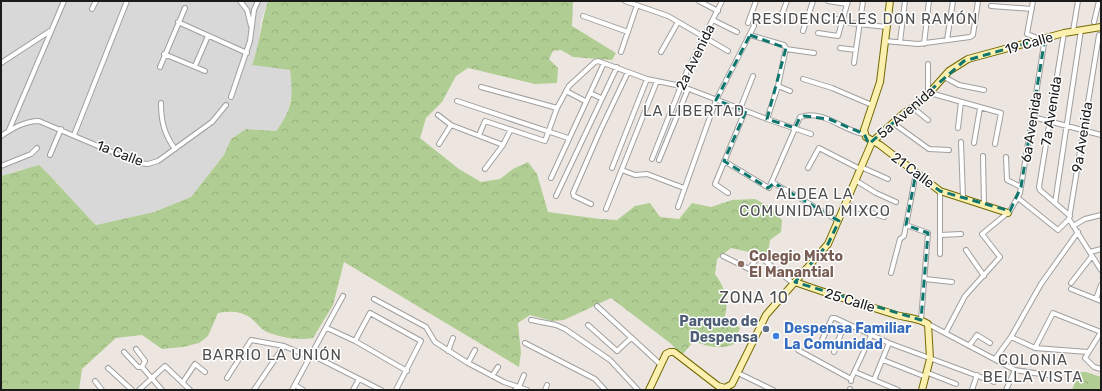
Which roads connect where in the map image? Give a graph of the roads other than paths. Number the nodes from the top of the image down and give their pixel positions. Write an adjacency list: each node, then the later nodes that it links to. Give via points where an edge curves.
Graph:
1 (64, 1): 46 (street)
2 (96, 1): 26 (street)
3 (128, 1): 126 (street)
4 (240, 1): 43 (street, via 246,10)
5 (258, 1): 43 (street, via 254,10)
6 (625, 1): 23 (street)
7 (699, 1): 28 (street)
8 (722, 1): 28 (street, 2a Avenida)
9 (756, 1): 37 (street)
10 (787, 1): 35 (street)
11 (813, 1): 44 (street)
12 (828, 1): 22 (street)
13 (863, 1): 39 (street)
14 (890, 1): 41 (street)
15 (905, 1): 60 (street)
16 (929, 1): 61 (street)
17 (953, 1): 57 (street)
18 (978, 1): 57 (street, via 972,37)
19 (1033, 1): 27 (street)
20 (1078, 1): 47 (street)
21 (1099, 1): 36 (street)
22 (847, 3): 32 (street)
23 (637, 5): 34 (street); 48 (street)
24 (991, 6): 27 (street)
25 (185, 8): 33 (street)
26 (92, 9)
27 (1032, 9): 58 (street, via 1027,34)
28 (718, 11): 31 (street, 2a Avenida)
29 (583, 16): 48 (street)
30 (823, 17): 32 (street)
31 (713, 20): 49 (street); 55 (street, 2a Avenida)
32 (842, 20): 50 (street, via 838,36)
33 (178, 22): 54 (street); 70 (street)
34 (678, 22): 55 (street); 67 (street)
35 (779, 22)
36 (1094, 22)
37 (748, 23)
38 (850, 23): 39 (street)
39 (859, 24): 41 (street); 64 (street)
40 (754, 26): 52 (street)
41 (887, 27): 59 (street)
42 (1101, 27): 45 (street, 19 Calle)
43 (252, 30): 68 (street)
44 (804, 30)
45 (1081, 30): 47 (street, 19 Calle); 116 (street)
46 (50, 31): 71 (street); 120 (street)
47 (1073, 31): 51 (street, 19 Calle)
48 (628, 32): 66 (street)
49 (737, 32)
50 (818, 33)
51 (1064, 33): 56 (street, 19 Calle); 113 (street, 7a Avenida)
52 (750, 35): 62 (street); 97 (street)
53 (1099, 35): 123 (street, 9a Avenida)
54 (208, 36): 68 (street); 76 (street)
55 (705, 37): 65 (street); 86 (street, 2a Avenida)
56 (1045, 38): 58 (street, 19 Calle); 110 (street, 6a Avenida)
57 (948, 40): 61 (street)
58 (1037, 40): 75 (street, 19 Calle, via 976,56)
59 (886, 41): 60 (street); 103 (street, via 880,82)
60 (900, 42): 61 (street)
61 (924, 44)
62 (785, 48): 69 (street); 87 (street)
63 (840, 48): 64 (street)
64 (856, 50): 73 (street)
65 (728, 51)
66 (621, 52)
67 (661, 52)
68 (246, 53): 95 (street)
69 (814, 53)
70 (164, 54): 76 (street); 77 (street)
71 (1, 63)
72 (604, 63): 78 (street); 91 (street, via 596,61 570,84); 93 (street)
73 (854, 63)
74 (928, 64): 94 (street)
75 (959, 64): 82 (street, 5a Avenida, via 949,70)
76 (195, 66): 79 (street)
77 (160, 67)
78 (616, 67): 80 (street); 96 (street)
79 (205, 71)
80 (628, 72): 83 (street); 166 (street, via 573,194)
81 (752, 76): 107 (street)
82 (944, 77): 90 (street, via 959,85); 94 (street, 5a Avenida)
83 (647, 79): 85 (street); 147 (street)
84 (803, 80): 103 (street, via 832,88)
85 (657, 81): 86 (street); 151 (street)
86 (681, 86): 89 (street); 143 (street, 2a Avenida)
87 (778, 86): 92 (street); 111 (street)
88 (481, 87): 105 (street)
89 (688, 89): 97 (street); 144 (street)
90 (984, 90)
91 (566, 91): 99 (street); 105 (street)
92 (790, 91)
93 (590, 93): 96 (street); 99 (street)
94 (930, 93): 100 (street); 104 (street, 5a Avenida)
95 (230, 97)
96 (601, 98): 161 (street)
97 (716, 100): 107 (street); 158 (street)
98 (458, 101): 121 (street)
99 (585, 101): 130 (street)
100 (961, 102): 106 (street); 118 (street)
101 (161, 103): 138 (street, via 164,129)
102 (226, 105): 138 (street, 1a Calle, via 212,122)
103 (872, 105): 125 (street)
104 (912, 107): 112 (street); 114 (street, 5a Avenida)
105 (557, 108): 121 (street)
106 (980, 108): 133 (street); 135 (street, via 1001,113)
107 (740, 109): 108 (street)
108 (745, 111): 111 (street); 145 (street)
109 (438, 115): 115 (street)
110 (1033, 117): 113 (street); 157 (street, 6a Avenida)
111 (767, 119): 117 (street)
112 (928, 120)
113 (1050, 122): 116 (street); 165 (street, 7a Avenida, via 1039,188)
114 (893, 123): 131 (street, 5a Avenida); 139 (street, via 929,149)
115 (449, 124): 129 (street); 134 (street)
116 (1067, 127): 123 (street); 165 (street)
117 (795, 128): 124 (street); 125 (street, 21 Calle, via 800,117 811,116 829,119); 156 (street)
118 (958, 128)
119 (61, 129): 120 (street, 1a Calle, via 40,121 30,121); 126 (street, 1a Calle); 140 (street)
120 (9, 130): 128 (street, 1a Calle)
121 (550, 130): 122 (street, via 544,141); 130 (street)
122 (510, 131): 129 (street, via 485,121); 136 (street)
123 (1084, 131): 127 (street); 174 (street, 9a Avenida)
124 (811, 134)
125 (864, 134): 131 (street, 21 Calle)
126 (74, 135): 138 (street, 1a Calle, via 138,163 158,161)
127 (1101, 135)
128 (1, 136)
129 (479, 136): 136 (street)
130 (568, 138): 153 (street)
131 (872, 142): 149 (street, 5a Avenida); 152 (street, 21 Calle, via 880,145)
132 (961, 142): 162 (street)
133 (974, 143)
134 (439, 144)
135 (995, 144)
136 (503, 145): 150 (street)
137 (37, 148): 146 (street, via 31,154)
138 (175, 149)
139 (949, 150)
140 (50, 156)
141 (982, 156): 168 (street)
142 (1006, 157): 157 (street, via 1007,180)
143 (652, 159)
144 (659, 160)
145 (724, 161): 156 (street, via 768,188); 160 (street, via 715,184)
146 (1, 166)
147 (612, 168)
148 (808, 168): 149 (street, via 819,148)
149 (861, 168): 154 (street); 155 (street, 5a Avenida)
150 (485, 169)
151 (622, 170): 158 (street, via 635,176 647,174); 170 (street)
152 (916, 173): 159 (street, 21 Calle); 176 (street)
153 (551, 178)
154 (888, 179)
155 (855, 180): 164 (street); 167 (street, 5a Avenida)
156 (772, 182): 175 (street)
157 (1022, 187): 163 (street, 6a Avenida)
158 (684, 188): 169 (street)
159 (940, 191): 162 (street, 21 Calle); 180 (street)
160 (728, 193)
161 (556, 196)
162 (963, 198): 168 (street, 21 Calle)
163 (1018, 198): 171 (street, 6a Avenida); 174 (street, via 1058,230)
164 (896, 202)
165 (1055, 203): 174 (street)
166 (591, 204)
167 (846, 204): 173 (street); 175 (street, 5a Avenida)
168 (984, 205): 171 (street, 21 Calle)
169 (678, 207)
170 (606, 209)
171 (1008, 213): 188 (street, 6a Avenida, via 982,234 1000,257)
172 (1101, 215): 177 (street, via 1085,219)
173 (884, 217)
174 (1070, 218): 177 (street)
175 (839, 221): 191 (street, 5a Avenida, via 828,244)
176 (906, 225): 187 (street); 189 (street, via 927,231)
177 (1073, 226): 178 (street)
178 (1078, 232): 184 (street); 208 (street, via 1041,284)
179 (961, 234): 180 (street)
180 (940, 235): 183 (street)
181 (1101, 249): 184 (street)
182 (966, 250): 188 (street)
183 (940, 254)
184 (1091, 254): 186 (street); 192 (street)
185 (723, 256): 191 (street, 25 Calle, via 751,269 758,256)
186 (1101, 270)
187 (891, 273)
188 (984, 276): 205 (street, via 965,296)
189 (925, 279): 190 (street); 200 (street)
190 (952, 282)
191 (794, 283): 200 (street, 25 Calle, via 898,316); 240 (street, 5a Avenida, via 766,315)
192 (1071, 283)
193 (1101, 285): 197 (street)
194 (1071, 289): 197 (street)
195 (343, 296): 204 (street)
196 (374, 299): 220 (street, via 426,327 435,342)
197 (1099, 300)
198 (597, 306): 210 (street)
199 (531, 320): 272 (street, via 565,329 615,365)
200 (921, 320): 202 (street, 25 Calle)
201 (846, 323): 207 (street); 217 (street, via 832,318); 224 (street)
202 (928, 324): 205 (street, 25 Calle); 227 (street)
203 (588, 325): 210 (street, via 617,351)
204 (327, 328): 211 (street); 226 (street)
205 (946, 332): 216 (street, 25 Calle)
206 (1101, 332): 218 (street, via 1053,313); 225 (street)
207 (871, 336): 213 (street); 239 (street)
208 (1010, 337): 218 (street); 228 (street)
209 (453, 338): 220 (street)
210 (631, 338): 231 (street)
211 (355, 341): 236 (street); 236 (street, via 370,313 421,341)
212 (526, 343): 271 (street, via 595,379)
213 (889, 343): 227 (street); 229 (street)
214 (990, 343): 216 (street, via 979,335)
215 (284, 346): 226 (street); 247 (street, via 249,341); 262 (street)
216 (969, 346): 228 (street, 25 Calle)
217 (819, 347)
218 (1035, 348): 225 (street)
219 (136, 349): 232 (street, via 145,361)
220 (448, 350): 230 (street)
221 (475, 350): 230 (street)
222 (798, 350): 239 (street, via 851,380)
223 (124, 352): 232 (street)
224 (834, 352)
225 (1088, 352): 235 (street, via 1085,357 1094,367)
226 (311, 356): 248 (street); 255 (street)
227 (930, 359): 242 (street); 243 (street)
228 (995, 359): 237 (street, 25 Calle)
229 (883, 360): 242 (street); 249 (street)
230 (468, 363): 244 (street)
231 (660, 364): 240 (street, 5a Avenida, via 666,354 674,352 718,386 725,388 732,384); 273 (street)
232 (140, 367): 246 (street)
233 (498, 367): 244 (street)
234 (108, 368): 258 (street)
235 (1101, 369)
236 (407, 370): 267 (street)
237 (1015, 370): 245 (street, 25 Calle); 278 (street)
238 (205, 372): 251 (street, via 195,364)
239 (855, 372): 249 (street)
240 (738, 373): 274 (street)
241 (524, 375): 256 (street)
242 (927, 375): 254 (street); 276 (street)
243 (977, 375): 252 (street); 277 (street)
244 (492, 376): 256 (street)
245 (1060, 377)
246 (151, 378): 251 (street, via 167,366); 259 (street); 260 (street)
247 (227, 378)
248 (360, 379): 265 (street); 266 (street)
249 (874, 380): 275 (street)
250 (95, 381): 257 (street)
251 (183, 382): 261 (street)
252 (994, 382)
253 (547, 384): 270 (street)
254 (956, 384)
255 (295, 385): 263 (street); 264 (street)
256 (519, 387): 268 (street); 269 (street)
257 (102, 390)
258 (132, 390)
259 (139, 390)
260 (162, 390)
261 (190, 390)
262 (254, 390)
263 (292, 390)
264 (303, 390)
265 (353, 390)
266 (381, 390)
267 (396, 390)
268 (515, 390)
269 (528, 390)
270 (545, 390)
271 (605, 390)
272 (638, 390)
273 (649, 390)
274 (772, 390)
275 (898, 390)
276 (922, 390)
277 (972, 390)
278 (1006, 390)

